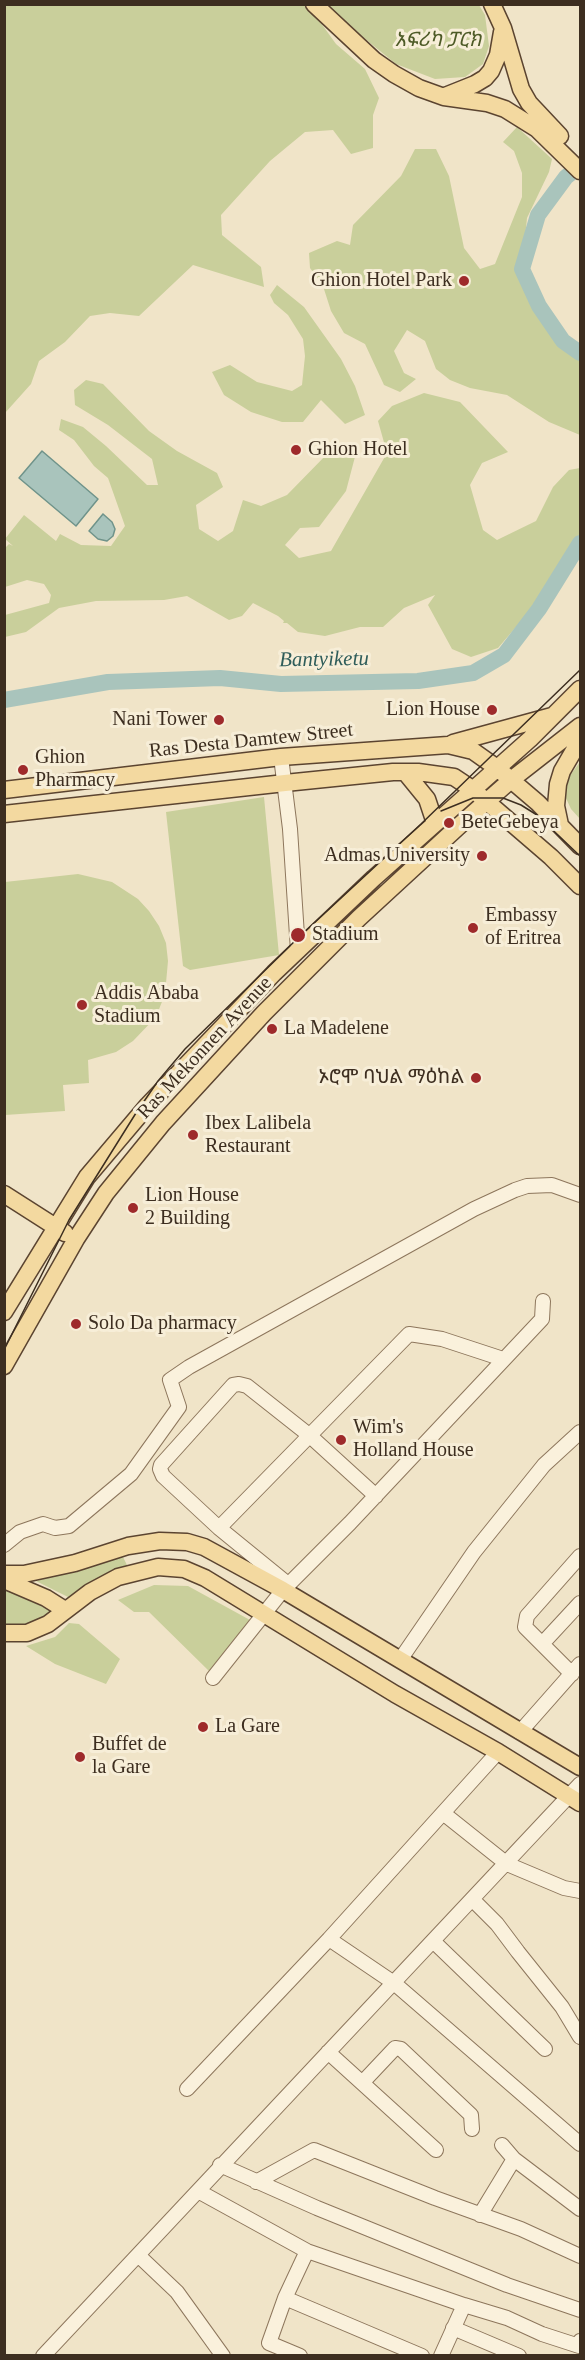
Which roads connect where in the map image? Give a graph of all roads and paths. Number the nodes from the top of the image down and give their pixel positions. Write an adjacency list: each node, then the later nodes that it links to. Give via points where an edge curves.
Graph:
1 (314, 4): 4 (main road, via 374,60 419,88)
2 (492, 4): 3 (main road)
3 (503, 28): 4 (main road, via 491,71 475,84); 5 (main road, via 521,89)
4 (444, 96): 5 (main road, via 505,109)
5 (559, 142): 6 (main road); 7 (main road)
6 (580, 155)
7 (580, 171)
8 (580, 689): 9 (main road, Ras Mekonnen Avenue)
9 (553, 716): 12 (main road); 14 (main road, Ras Mekonnen Avenue)
10 (580, 726): 16 (main road, Ras Mekonnen Avenue)
11 (580, 741): 25 (main road, via 558,784 556,806)
12 (448, 745): 13 (main road, Ras Desta Damtew Street); 14 (main road, Ras Desta Damtew Street, via 473,751)
13 (281, 757): 17 (street); 19 (main road, Ras Desta Damtew Street)
14 (497, 768): 16 (main road, Ras Desta Damtew Street); 18 (main road, Ras Mekonnen Avenue)
15 (405, 772): 17 (main road); 18 (main road, via 454,777); 23 (main road, via 427,799)
16 (511, 780): 20 (main road, Ras Mekonnen Avenue); 25 (main road, Ras Desta Damtew Street)
17 (285, 783): 21 (main road); 28 (street)
18 (472, 789): 20 (main road); 23 (main road, Ras Mekonnen Avenue)
19 (4, 790)
20 (488, 801): 22 (main road); 24 (main road, Ras Mekonnen Avenue)
21 (4, 814)
22 (512, 822): 24 (main road, via 478,820); 27 (main road)
23 (435, 823): 28 (main road, Ras Mekonnen Avenue)
24 (460, 825): 32 (main road, Ras Mekonnen Avenue, via 359,918 240,1039 129,1163)
25 (560, 825): 26 (main road, Ras Desta Damtew Street)
26 (580, 846)
27 (580, 886)
28 (298, 951): 31 (main road, Ras Mekonnen Avenue, via 125,1131 87,1177)
29 (4, 1194): 31 (main road)
30 (580, 1195): 41 (street, via 552,1185 515,1190 189,1367 170,1380 179,1407 131,1474 69,1526 55,1528 43,1524 20,1532)
31 (56, 1227): 32 (main road); 34 (main road, Ras Mekonnen Avenue)
32 (76, 1239): 36 (main road, Ras Mekonnen Avenue)
33 (543, 1301): 35 (street, via 542,1319)
34 (4, 1312)
35 (503, 1359): 38 (street, via 442,1339 409,1334); 39 (street)
36 (4, 1366)
37 (580, 1432): 51 (street, via 544,1465 474,1552)
38 (309, 1435): 39 (street); 40 (street); 40 (street, via 247,1386 232,1385 160,1469)
39 (376, 1496): 45 (street)
40 (219, 1528): 45 (street)
41 (4, 1545)
42 (580, 1556): 50 (street, via 526,1616 525,1627)
43 (4, 1574): 45 (main road, via 24,1574 75,1563 128,1546 187,1542)
44 (4, 1580): 47 (main road)
45 (286, 1587): 48 (street); 51 (main road)
46 (580, 1603): 50 (street)
47 (65, 1610): 48 (main road, via 118,1577 158,1567 184,1569); 49 (main road, via 48,1624 27,1633)
48 (263, 1612): 53 (street); 55 (main road, via 394,1694)
49 (4, 1633)
50 (542, 1644): 52 (street)
51 (400, 1660): 54 (main road)
52 (576, 1669): 54 (street)
53 (213, 1678)
54 (520, 1732): 56 (main road)
55 (498, 1752): 57 (main road); 58 (street)
56 (580, 1767)
57 (576, 1794): 59 (street)
58 (443, 1813): 59 (street); 62 (street)
59 (507, 1864): 60 (street); 61 (street)
60 (580, 1891)
61 (473, 1899): 63 (street); 65 (street, via 562,2007)
62 (329, 1939): 64 (street); 69 (street)
63 (434, 1941): 64 (street); 66 (street)
64 (394, 1983): 67 (street); 71 (street)
65 (580, 2037)
66 (545, 2049)
67 (328, 2052): 68 (street); 75 (street)
68 (362, 2082): 70 (street, via 395,2048 401,2049 471,2115); 73 (street)
69 (188, 2089)
70 (472, 2129)
71 (580, 2144)
72 (501, 2145): 74 (street)
73 (436, 2151)
74 (514, 2158): 78 (street); 79 (street)
75 (220, 2165): 76 (street); 77 (street)
76 (256, 2182): 79 (street, via 314,2151); 85 (street, via 507,2285)
77 (198, 2191): 80 (street); 81 (street)
78 (580, 2209)
79 (480, 2215): 82 (street)
80 (307, 2251): 83 (street); 84 (street)
81 (138, 2255): 88 (street); 89 (street, via 177,2292)
82 (580, 2256)
83 (285, 2298): 90 (street, via 269,2343); 91 (street)
84 (464, 2305): 86 (street); 87 (street, via 579,2346)
85 (580, 2310)
86 (453, 2328): 92 (street); 93 (street)
87 (580, 2341)
88 (43, 2355)
89 (223, 2355)
90 (300, 2355)
91 (422, 2355)
92 (441, 2355)
93 (519, 2355)

